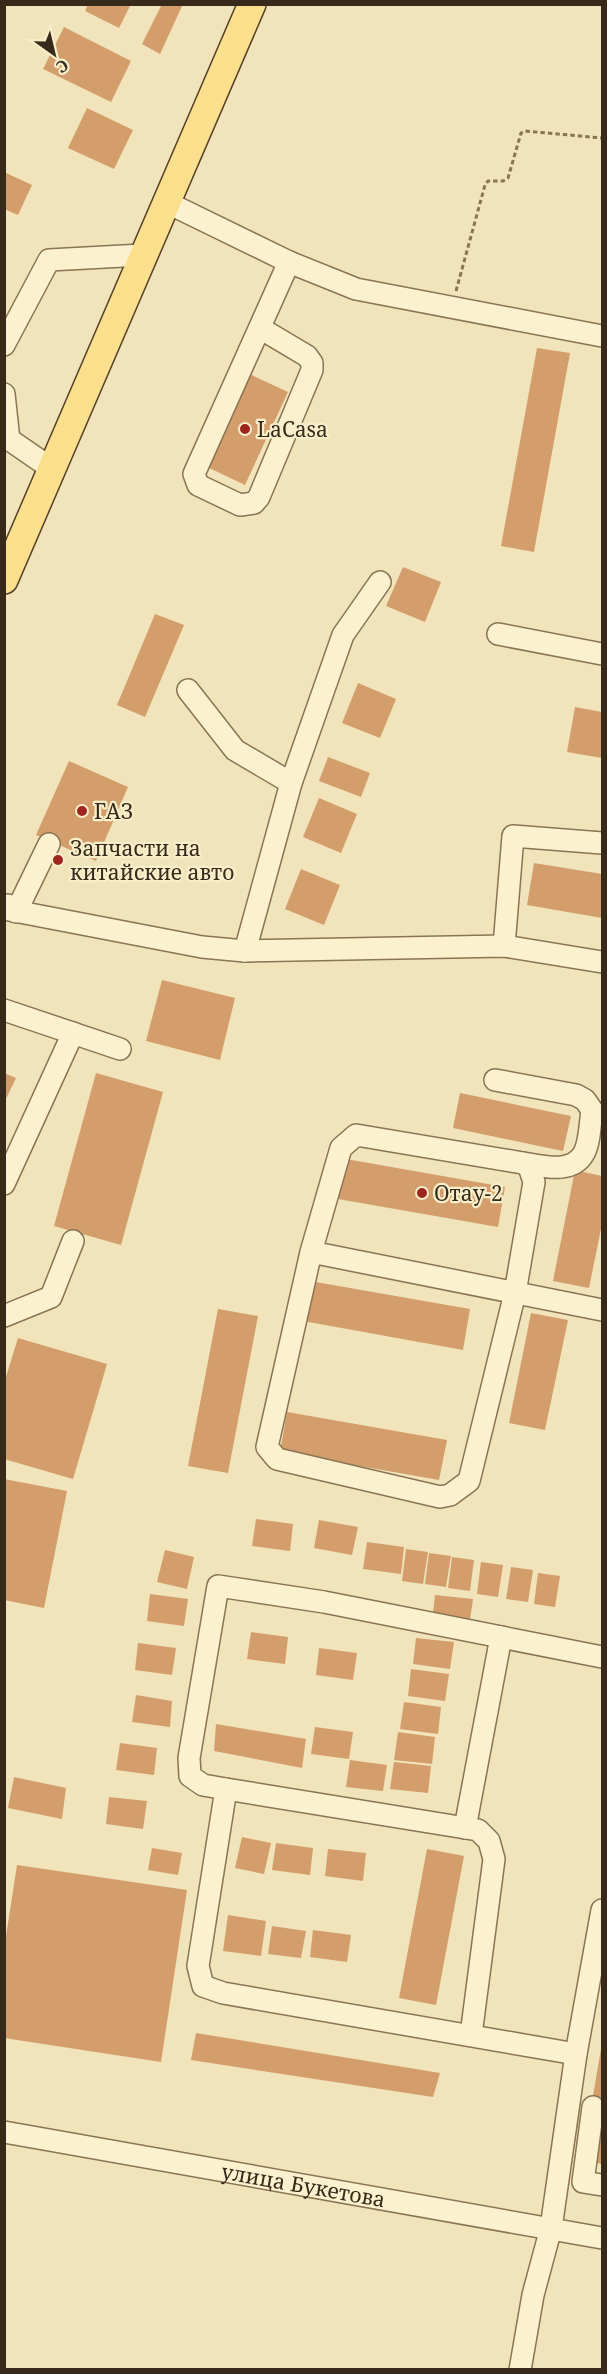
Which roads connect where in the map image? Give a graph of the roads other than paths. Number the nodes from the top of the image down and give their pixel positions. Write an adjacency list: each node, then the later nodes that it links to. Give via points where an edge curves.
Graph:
1 (252, 4): 2 (main road)
2 (166, 202): 3 (main road); 4 (street)
3 (142, 255): 7 (street, via 49,260); 10 (main road)
4 (290, 262): 5 (street); 6 (street, via 356,289)
5 (260, 328): 5 (street, via 194,474 198,485 240,505 254,503 259,496 312,370 307,356)
6 (603, 336)
7 (4, 345)
8 (4, 394): 9 (street)
9 (7, 438): 10 (street)
10 (52, 469): 11 (main road)
11 (4, 580)
12 (380, 582): 16 (street, via 344,635)
13 (498, 634): 14 (street)
14 (603, 654)
15 (188, 690): 16 (street, via 235,750)
16 (291, 783): 21 (street)
17 (603, 843): 20 (street, via 513,836)
18 (49, 844): 19 (street)
19 (8, 907): 21 (street, via 202,947)
20 (504, 946): 21 (street); 22 (street)
21 (245, 951)
22 (603, 962)
23 (4, 1010): 24 (street)
24 (73, 1033): 25 (street); 28 (street)
25 (120, 1049)
26 (495, 1080): 27 (street, via 576,1095 592,1110 584,1153 574,1162 560,1168)
27 (523, 1163): 30 (street, via 356,1134 341,1148); 31 (street, via 529,1167 534,1182)
28 (4, 1184)
29 (73, 1241): 33 (street, via 51,1297)
30 (310, 1252): 31 (street); 31 (street, via 267,1447 277,1459 440,1497 450,1495 469,1481)
31 (515, 1293): 32 (street)
32 (602, 1307)
33 (4, 1316)
34 (501, 1637): 35 (street); 36 (street, via 324,1602 218,1586 189,1758 190,1776 203,1785); 37 (street)
35 (603, 1657)
36 (226, 1789): 37 (street); 39 (street, via 198,1966 203,1986 223,1993)
37 (465, 1828): 39 (street, via 478,1830 489,1841 494,1859)
38 (603, 1910): 40 (street)
39 (471, 2035): 40 (street)
40 (576, 2054): 41 (street)
41 (569, 2103): 42 (street); 45 (street)
42 (598, 2108): 44 (street, via 583,2182)
43 (4, 2132): 45 (street, улица Букетова)
44 (603, 2185)
45 (551, 2228): 46 (street, улица Букетова); 47 (street)
46 (603, 2238)
47 (520, 2370)

